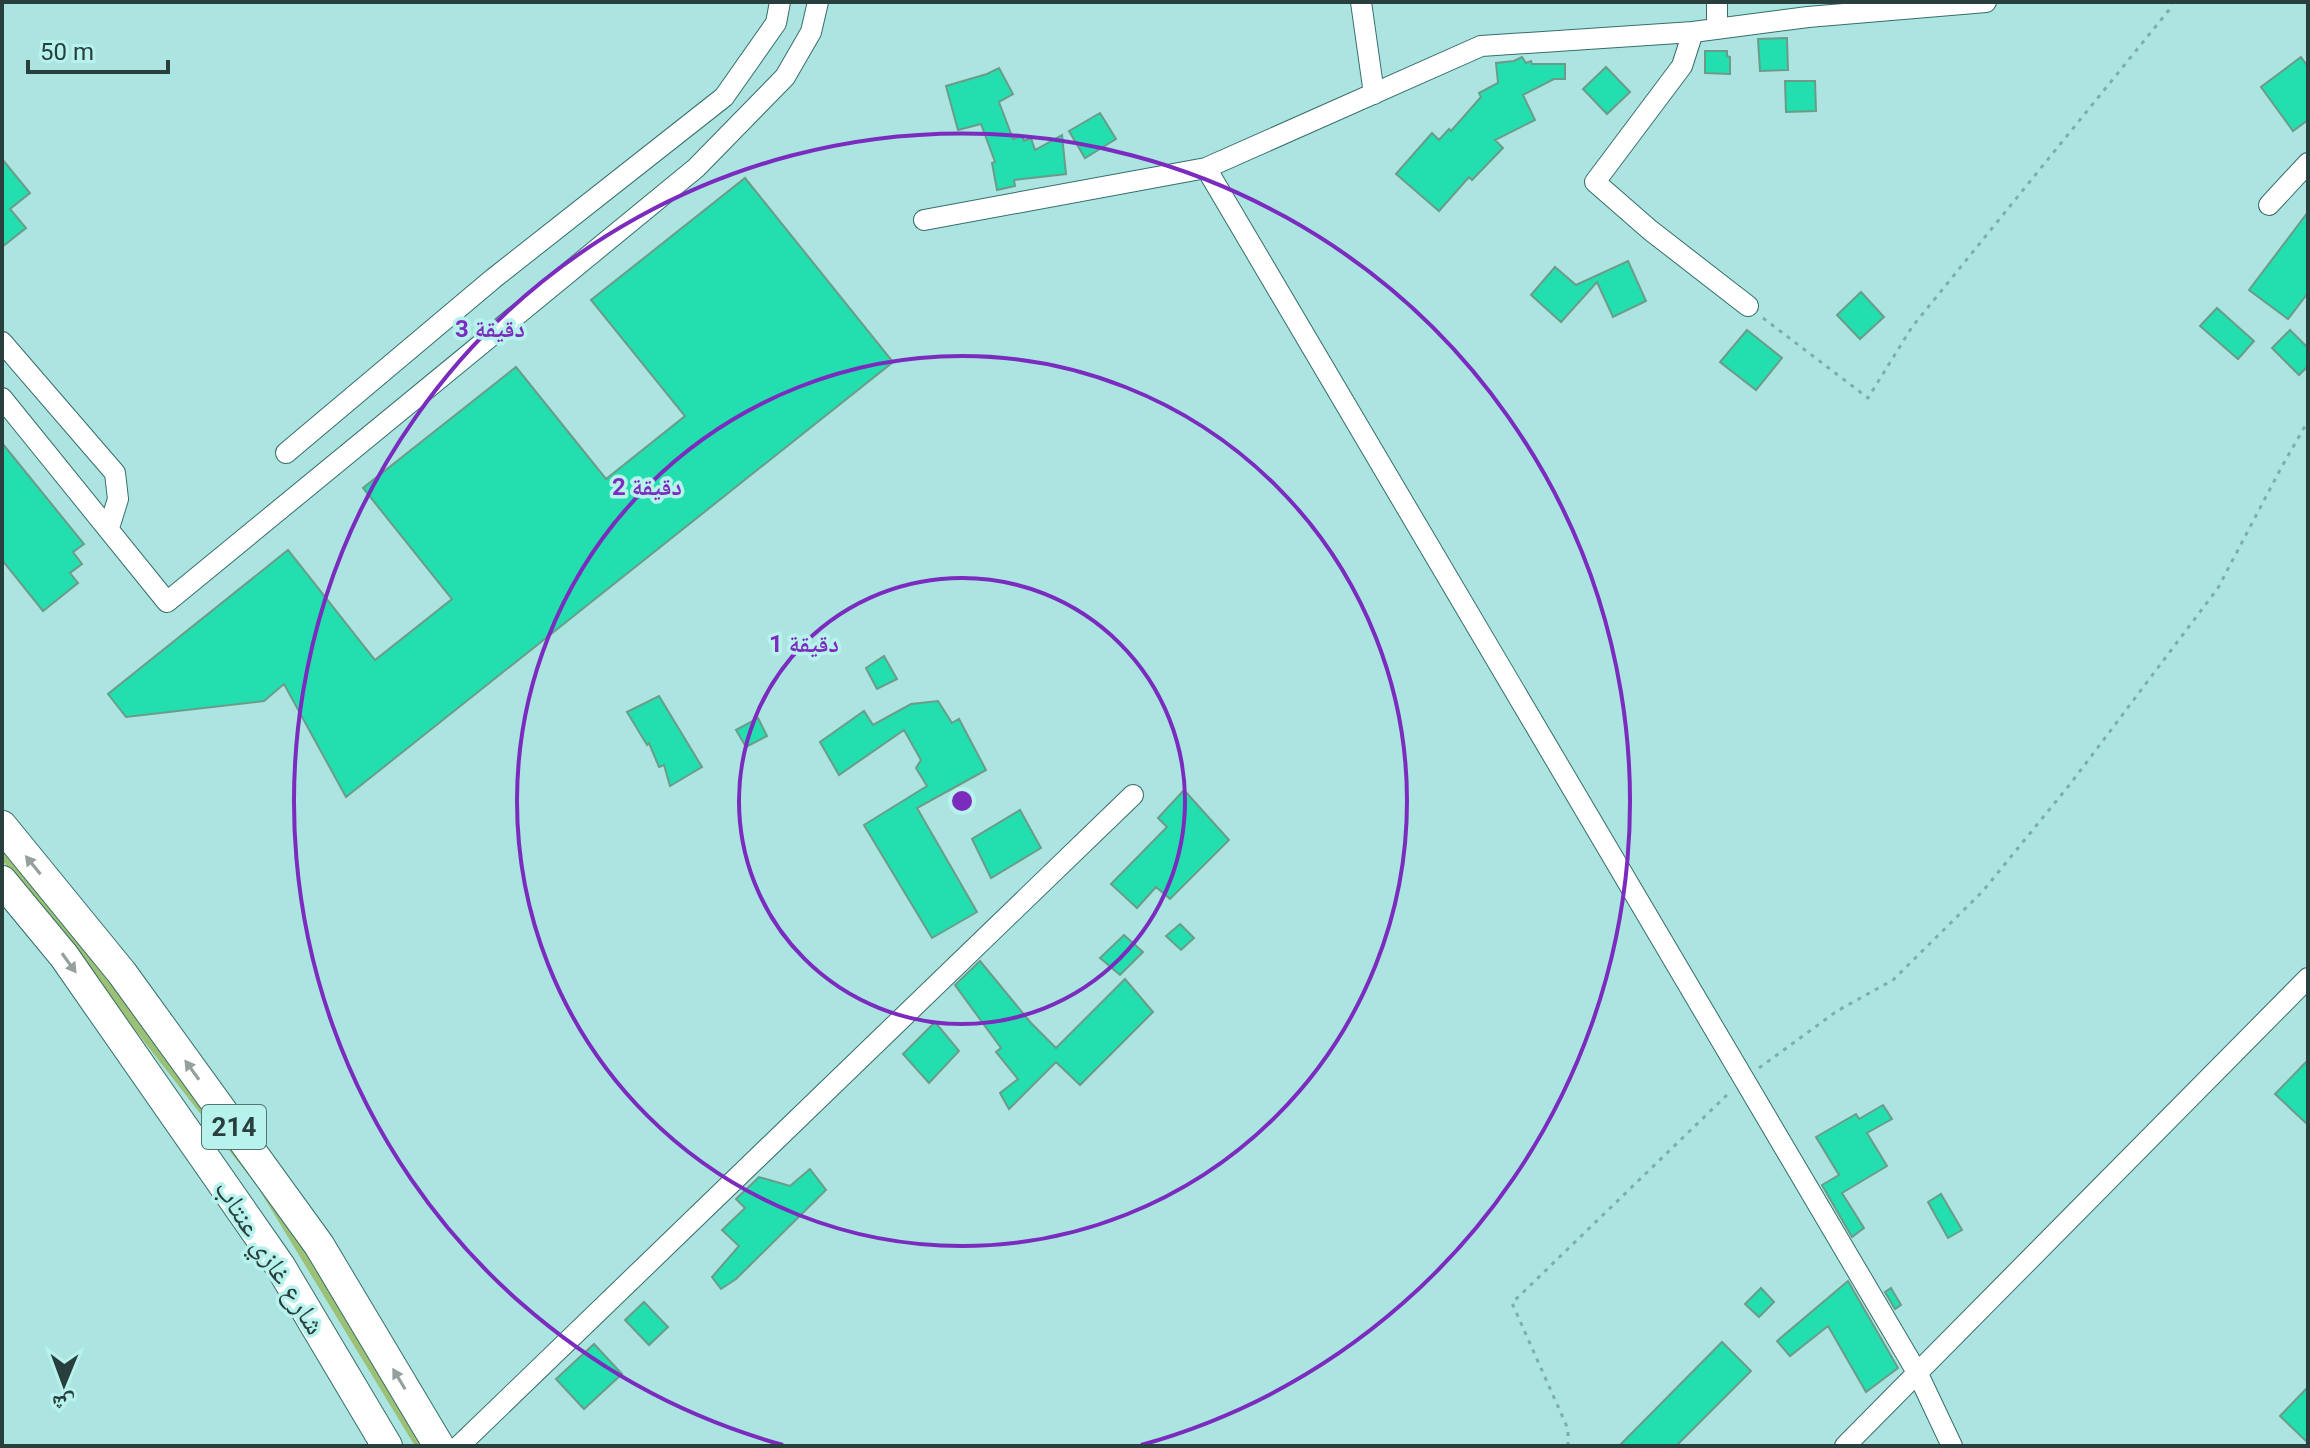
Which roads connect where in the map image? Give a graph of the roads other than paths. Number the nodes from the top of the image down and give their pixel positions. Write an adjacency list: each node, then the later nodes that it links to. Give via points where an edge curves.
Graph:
1 (780, 2): 16 (street, via 776,23 724,97 494,278)
2 (818, 2): 17 (street, via 811,32 785,77 696,168 167,602)
3 (1361, 2): 8 (street)
4 (1717, 2): 6 (street)
5 (1986, 2): 6 (street)
6 (1717, 28): 7 (street)
7 (1693, 32): 8 (street, via 1481,46); 13 (street, via 1682,66 1595,182)
8 (1374, 94): 10 (street)
9 (2308, 163): 11 (street)
10 (1206, 168): 12 (street); 22 (street)
11 (2269, 205)
12 (924, 220)
13 (1748, 306)
14 (2, 342): 17 (street, via 115,473 118,499)
15 (2, 398): 17 (street)
16 (286, 453)
17 (109, 528)
18 (1133, 795): 25 (street)
19 (2, 826): 24 (highway, 214, one-way to 19, via 319,1245 122,973)
20 (2, 881): 23 (highway, شارع غازي عنتاب / 214, one-way to 23, via 64,956 280,1266)
21 (2308, 978): 22 (street)
22 (1918, 1374): 26 (street); 27 (street)
23 (387, 1446)
24 (439, 1446)
25 (459, 1446)
26 (1845, 1446)
27 (1952, 1446)

